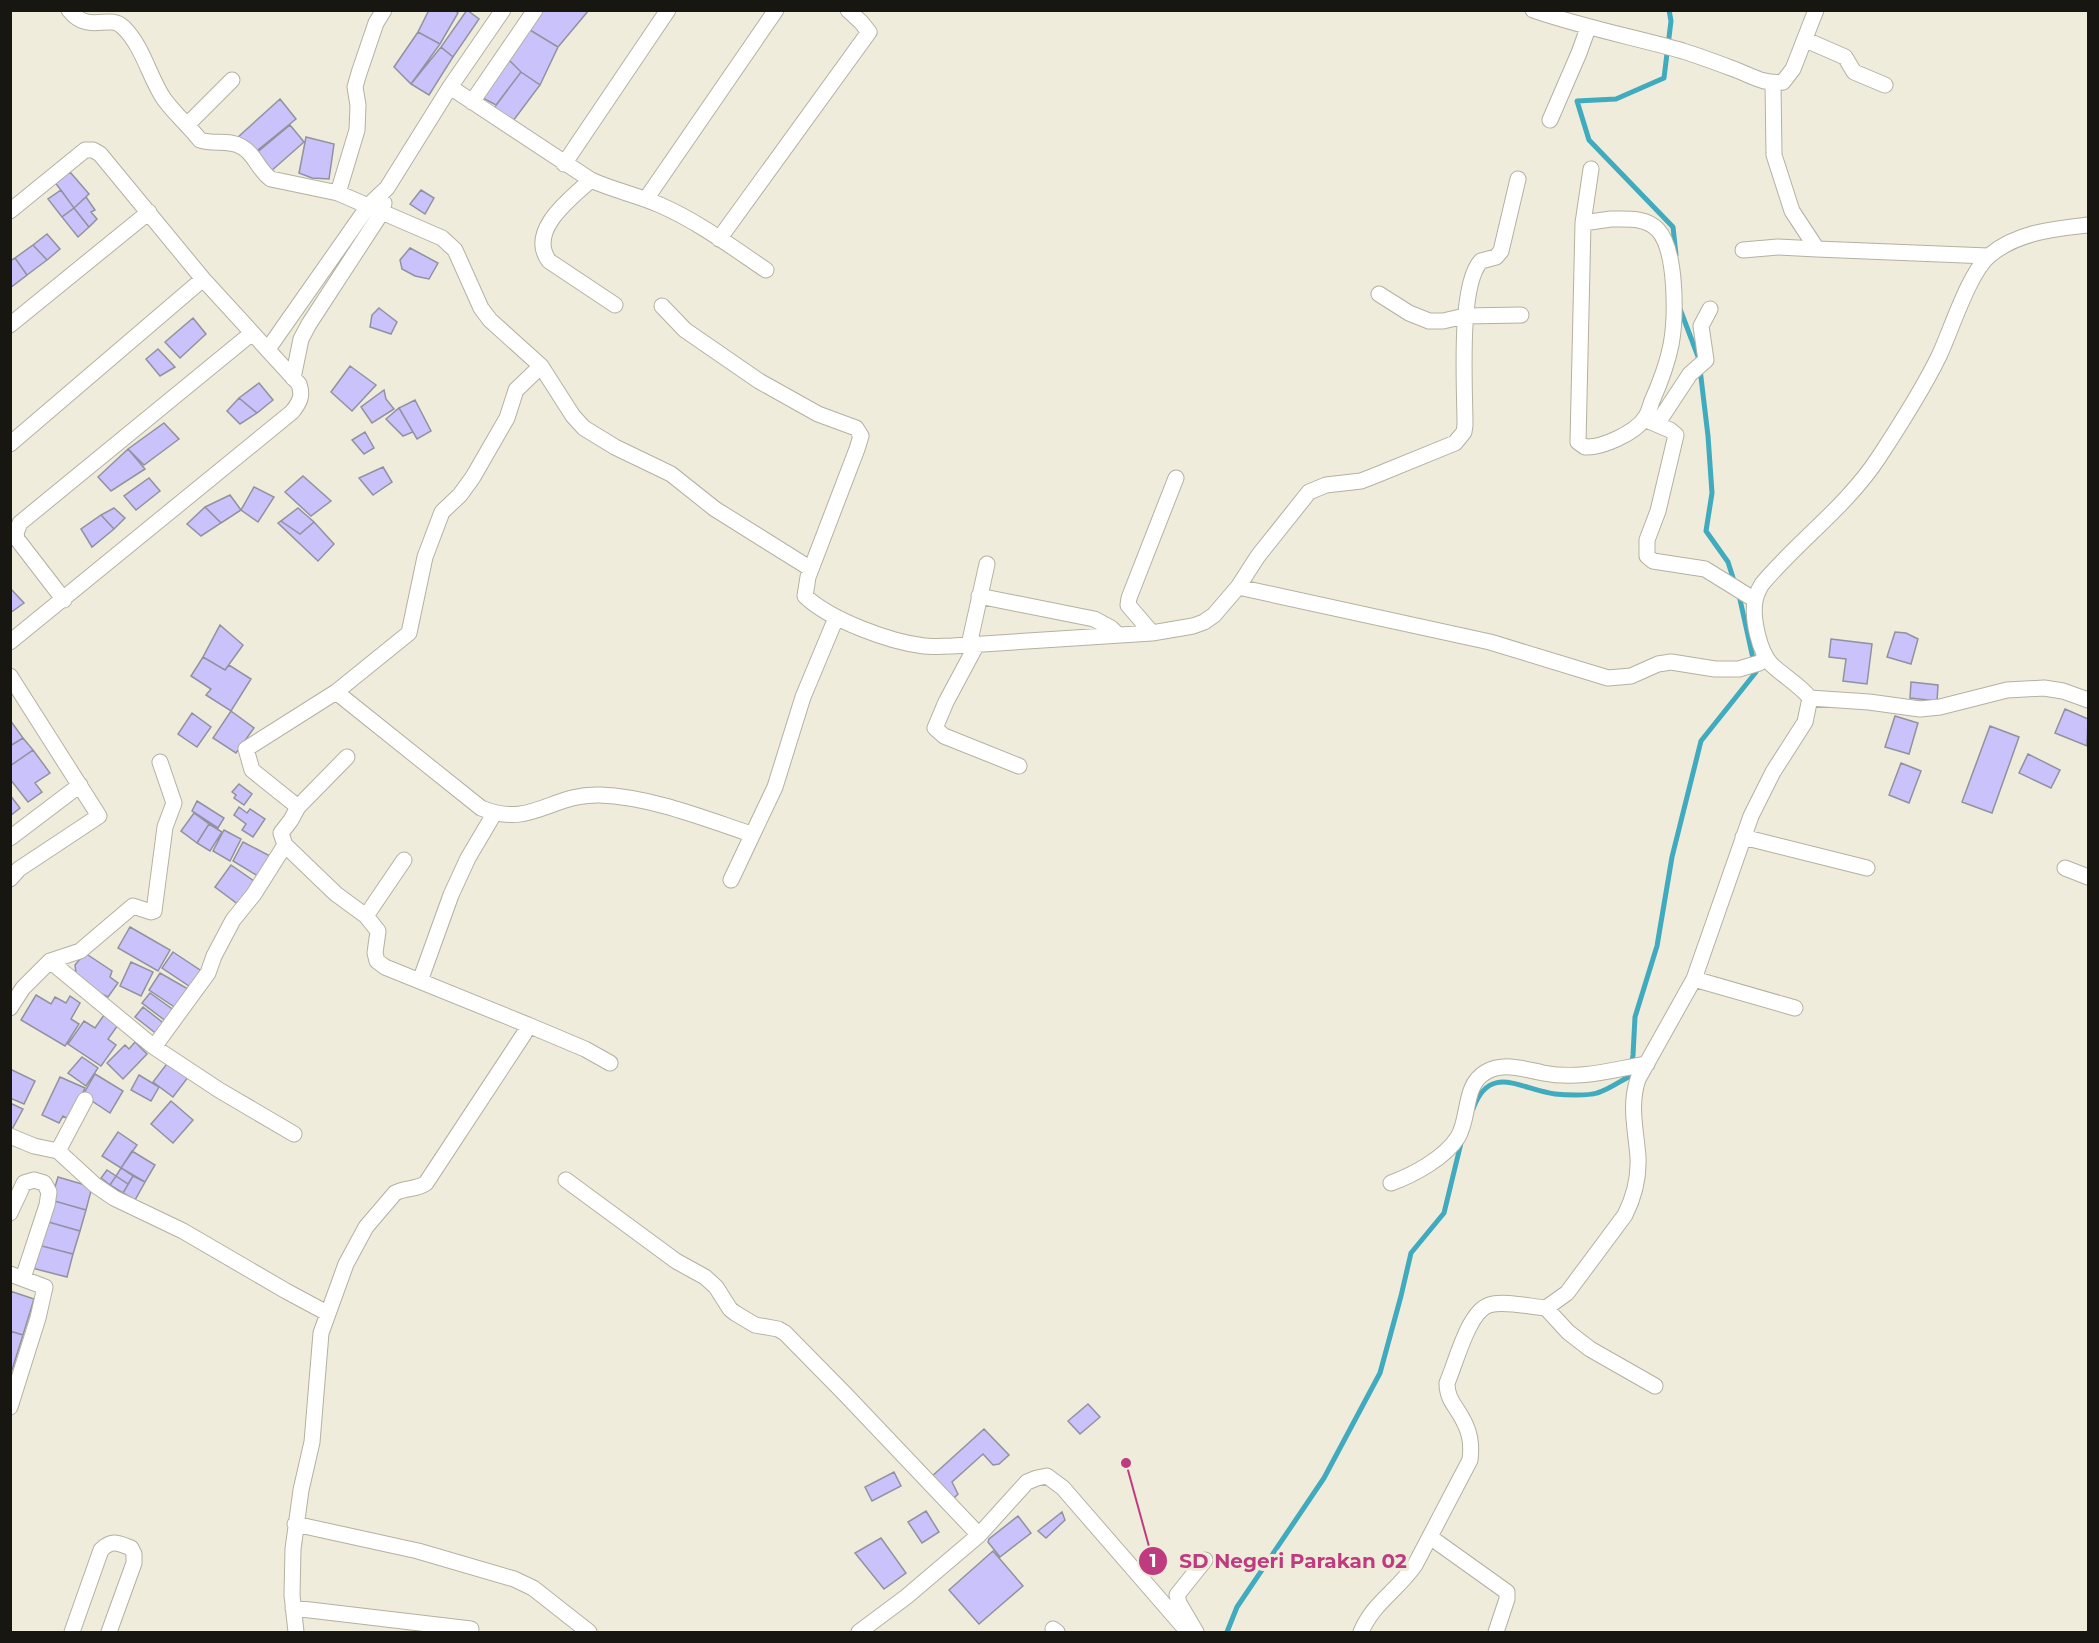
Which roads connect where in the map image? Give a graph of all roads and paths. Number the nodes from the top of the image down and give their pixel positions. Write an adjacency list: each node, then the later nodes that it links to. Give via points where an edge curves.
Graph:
1 (69, 10): 18 (street, via 88,24 113,22 124,27 166,101)
2 (384, 10): 23 (street, via 355,87 357,130)
3 (503, 10): 15 (street)
4 (535, 10): 16 (street)
5 (668, 10): 19 (street)
6 (776, 10): 24 (street)
7 (848, 10): 30 (street, via 869,32)
8 (1533, 10): 10 (street)
9 (1816, 10): 11 (street)
10 (1588, 28): 13 (street, via 1683,51); 17 (street)
11 (1806, 40): 13 (street, via 1787,77); 14 (street, via 1845,57 1854,72)
12 (232, 80): 18 (street)
13 (1773, 84): 31 (street, via 1774,155 1792,211)
14 (1885, 85)
15 (450, 87): 16 (street); 25 (street)
16 (472, 102): 19 (street)
17 (1550, 120)
18 (188, 124): 23 (street, via 200,140 243,147 270,179)
19 (564, 164): 22 (street)
20 (1591, 169): 28 (street)
21 (1518, 179): 41 (street, via 1501,251 1476,267)
22 (591, 180): 24 (street); 37 (street, via 558,211 542,245 549,261)
23 (338, 193): 25 (street)
24 (646, 199): 30 (street)
25 (376, 209): 44 (street); 45 (street, via 450,244 485,314); 46 (street, via 301,339)
26 (10, 211): 27 (street, via 85,150 93,150)
27 (149, 212): 35 (street); 42 (street)
28 (1583, 223): 47 (street, via 1642,220 1657,229 1668,249 1672,267 1671,343); 47 (street, via 1578,442 1589,447 1608,442)
29 (2088, 225): 33 (street, via 2028,234)
30 (719, 239): 34 (street)
31 (1817, 249): 32 (street); 33 (street)
32 (1743, 250)
33 (1988, 256): 54 (street, via 1953,319 1940,354 1869,472 1772,571)
34 (766, 270)
35 (203, 279): 43 (street); 48 (street)
36 (1379, 294): 41 (street, via 1429,321)
37 (615, 305)
38 (662, 306): 51 (street, via 685,330 759,381 805,408 860,432)
39 (1710, 309): 47 (street, via 1701,327 1706,360)
40 (1521, 315): 41 (street)
41 (1466, 316): 52 (street, via 1465,425 1461,438 1361,481 1326,485 1309,492)
42 (10, 325)
43 (252, 333): 44 (street); 55 (street, via 20,523 17,539)
44 (268, 349): 46 (street)
45 (541, 366): 51 (street, via 584,428 671,474 715,509); 63 (street, via 516,390 507,418 479,468 442,512 425,557 410,633)
46 (293, 378): 55 (street, via 302,393 292,412)
47 (1651, 422): 54 (street, via 1674,432 1676,440 1647,540 1647,556 1653,561 1705,569)
48 (10, 444)
49 (1176, 478): 57 (street, via 1129,598 1128,605)
50 (987, 564): 53 (street)
51 (811, 569): 56 (street, via 805,596)
52 (1238, 587): 57 (street, via 1204,622); 61 (street, via 1490,642 1608,678 1631,676 1671,662 1739,669)
53 (979, 596): 58 (street, via 1094,619); 60 (street)
54 (1751, 598): 61 (street)
55 (64, 600): 59 (street)
56 (837, 618): 60 (street, via 925,646); 72 (street, via 802,697 775,787)
57 (1152, 633): 58 (street)
58 (1118, 635): 60 (street)
59 (10, 642)
60 (973, 645): 68 (street, via 935,728 944,736)
61 (1762, 660): 64 (street)
62 (10, 675): 69 (street)
63 (336, 692): 70 (street, via 246,749 252,770); 71 (street, via 481,808)
64 (1810, 698): 65 (street, via 1920,710 2007,690 2044,688); 73 (street, via 1805,722 1773,772)
65 (2088, 700)
66 (347, 757): 70 (street)
67 (160, 762): 83 (street, via 174,802 165,827 154,911 133,906 80,951)
68 (1018, 766)
69 (81, 785): 74 (street); 80 (street, via 99,816)
70 (298, 807): 75 (street, via 281,833)
71 (494, 814): 72 (street, via 513,816 579,795 601,795 659,806); 85 (street, via 451,895)
72 (751, 834): 81 (street)
73 (1743, 837): 77 (street); 84 (street)
74 (10, 838)
75 (285, 845): 82 (street, via 336,894); 89 (street, via 233,920 208,973)
76 (404, 860): 82 (street)
77 (1867, 868)
78 (2065, 868): 79 (street)
79 (2088, 877)
80 (11, 878)
81 (731, 880)
82 (366, 916): 85 (street, via 378,932 377,961)
83 (50, 961): 86 (street, via 23,988); 89 (street)
84 (1694, 979): 87 (street); 91 (street)
85 (420, 981): 88 (street)
86 (10, 1008)
87 (1795, 1008)
88 (528, 1025): 90 (street); 101 (street, via 426,1183 395,1193 366,1227)
89 (154, 1047): 93 (street)
90 (610, 1063)
91 (1643, 1064): 97 (street, via 1581,1076 1513,1067 1486,1072 1476,1078 1457,1138 1424,1168); 100 (street, via 1632,1106 1638,1160 1630,1204 1567,1293)
92 (85, 1100): 95 (street)
93 (294, 1134)
94 (10, 1136): 95 (street)
95 (58, 1152): 101 (street, via 114,1197 183,1231)
96 (566, 1180): 105 (street, via 676,1261 705,1277 730,1309 755,1325 785,1333)
97 (1391, 1183)
98 (10, 1213): 99 (street, via 24,1183 44,1183 49,1192 47,1205)
99 (17, 1276): 103 (street, via 45,1287)
100 (1546, 1308): 102 (street, via 1590,1349); 106 (street, via 1490,1305 1475,1316 1447,1383 1450,1401 1470,1436 1470,1460)
101 (327, 1313): 104 (street, via 321,1333 312,1442)
102 (1655, 1386)
103 (10, 1407)
104 (295, 1524): 108 (street); 114 (street, via 418,1551 514,1579 532,1588)
105 (979, 1534): 115 (street); 116 (street, via 1028,1482 1047,1476 1063,1488)
106 (1430, 1537): 110 (street, via 1404,1580 1367,1619); 118 (street, via 1507,1592)
107 (1205, 1560): 117 (street, via 1178,1595)
108 (293, 1608): 109 (street); 113 (street)
109 (471, 1629)
110 (1364, 1631)
111 (72, 1632): 112 (street, via 101,1550 115,1541 131,1548 134,1563)
112 (109, 1632)
113 (296, 1632)
114 (589, 1632)
115 (859, 1632)
116 (1188, 1632)
117 (1197, 1632)
118 (1496, 1632)

